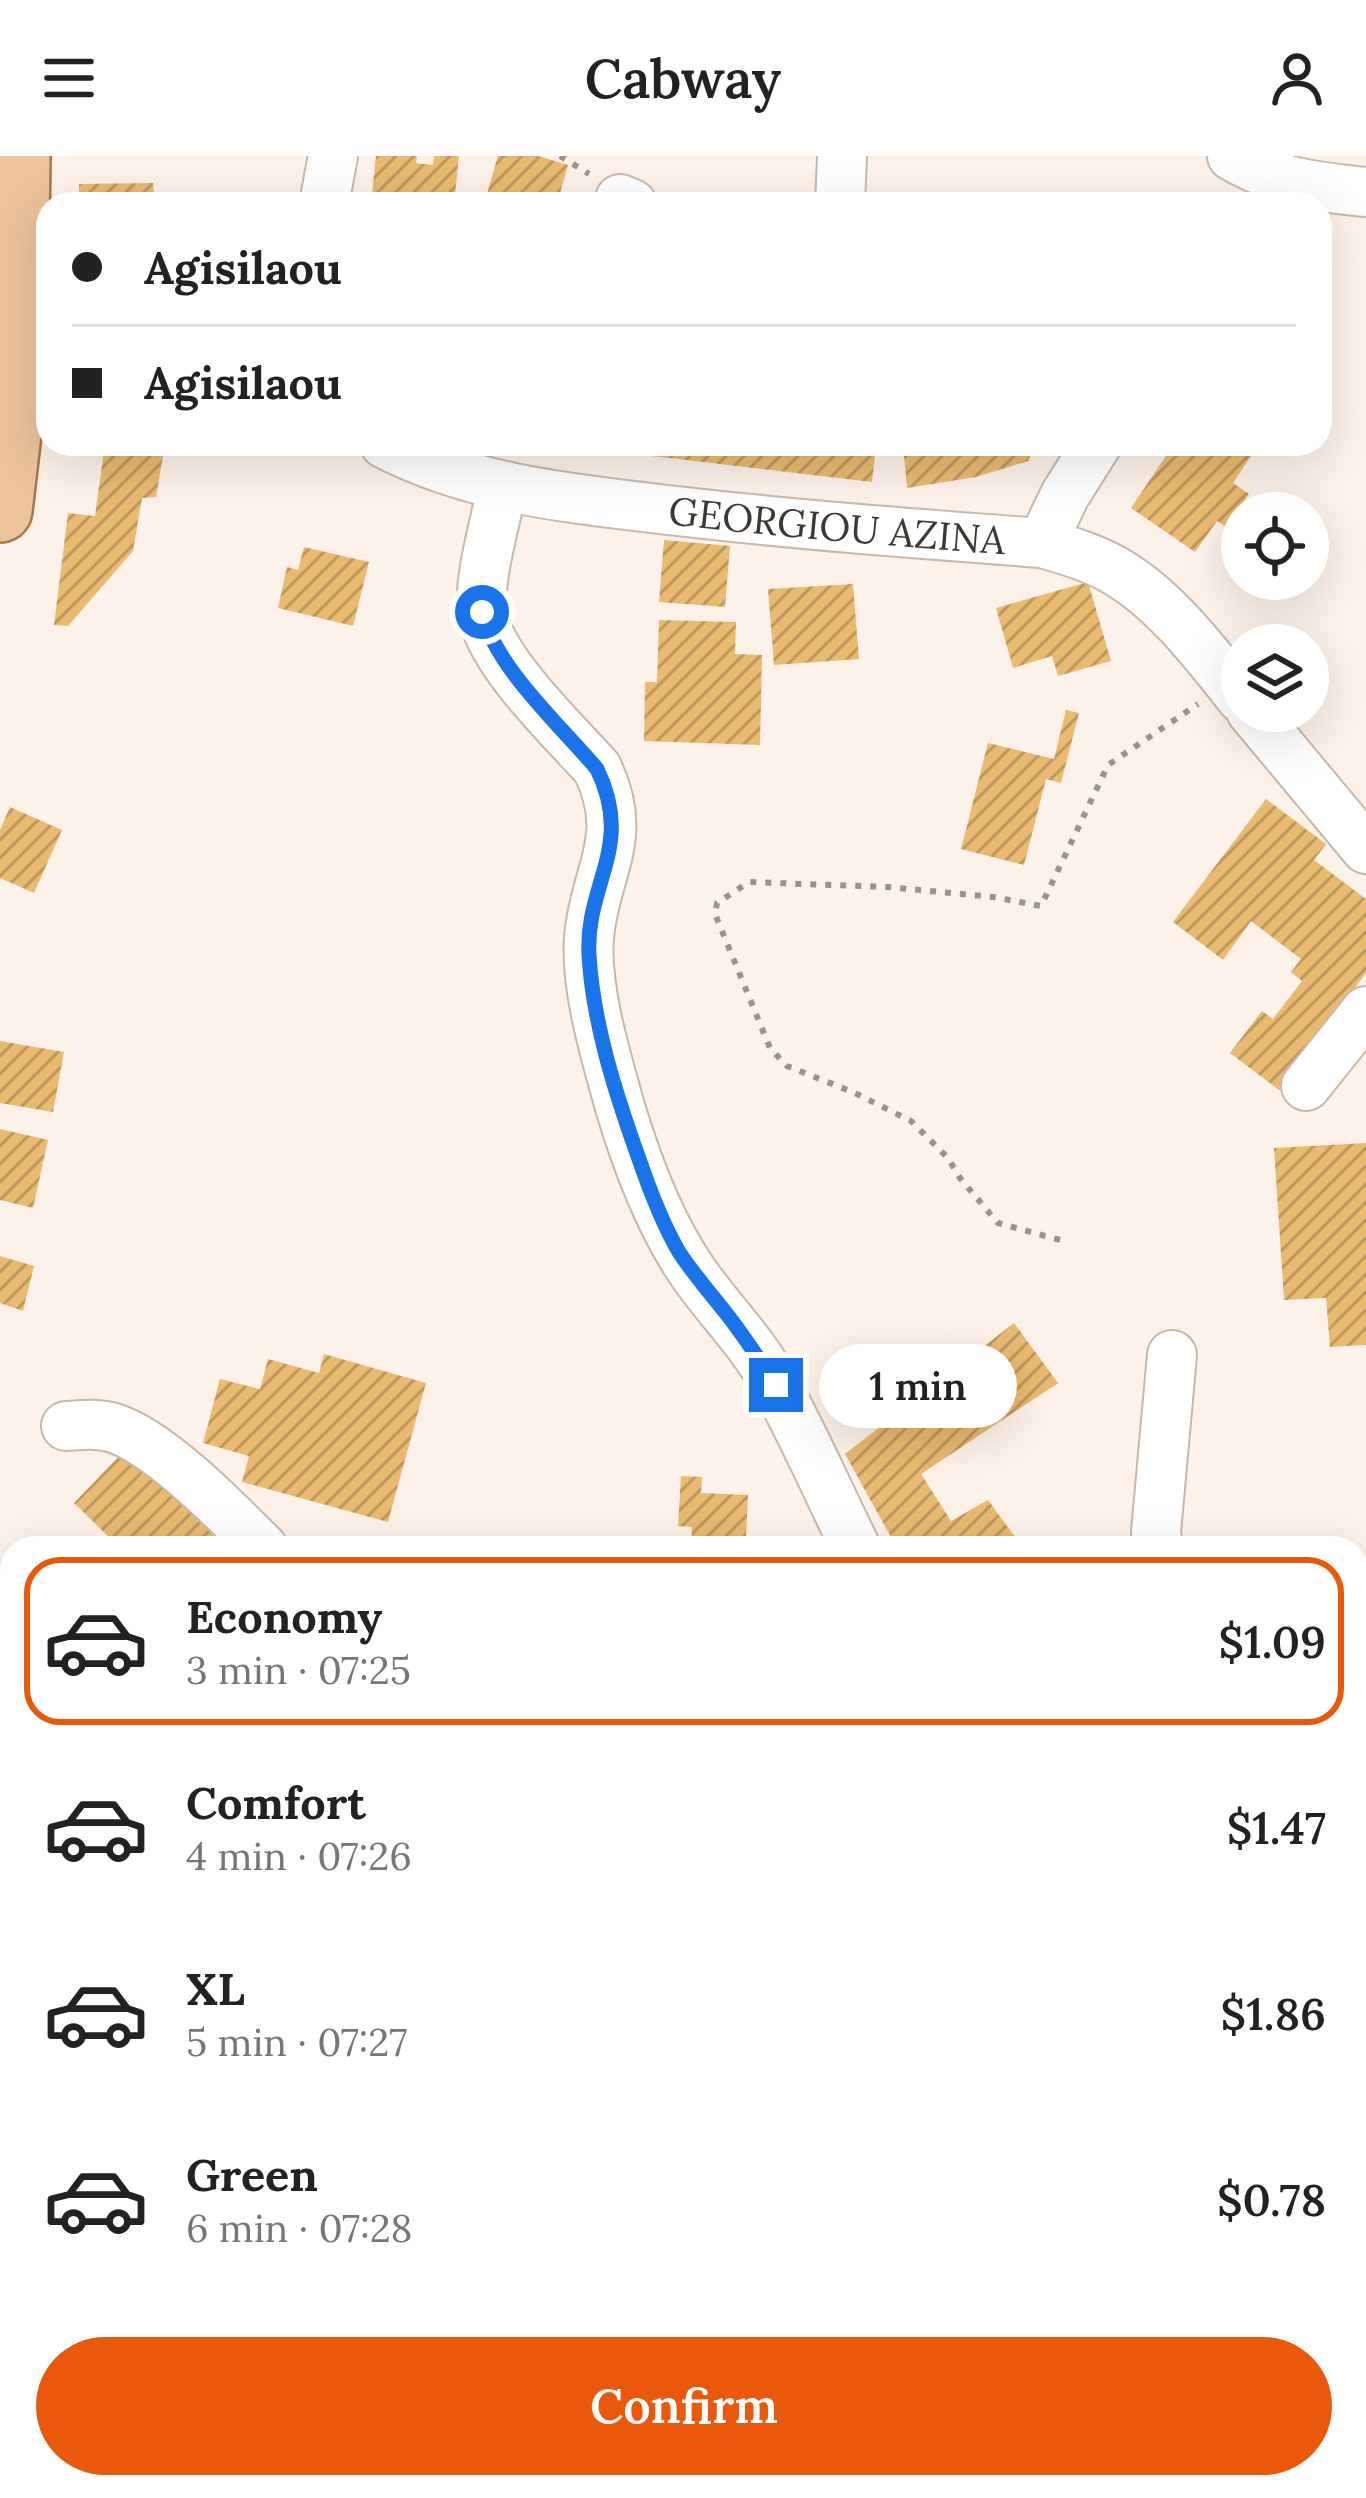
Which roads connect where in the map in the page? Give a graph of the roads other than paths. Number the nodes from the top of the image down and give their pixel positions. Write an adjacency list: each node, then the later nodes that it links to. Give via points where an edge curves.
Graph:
1 (18, 156): 10 (main road)
2 (333, 156): 5 (street)
3 (842, 156): 6 (street)
4 (1232, 156): 7 (street)
5 (326, 192)
6 (840, 192)
7 (1278, 192)
8 (1332, 193): 9 (street)
9 (1366, 193)
10 (21, 383): 14 (main road)
11 (412, 456): 13 (street, GEORGIOU AZINA)
12 (1089, 456): 15 (street)
13 (502, 487): 15 (street, GEORGIOU AZINA, via 789,524); 24 (street, via 482,594 486,631 597,769 612,813 589,955 621,1111 676,1247 776,1385)
14 (0, 510)
15 (1042, 543): 16 (street, GEORGIOU AZINA, via 1115,571 1143,591)
16 (1221, 675)
17 (1269, 732): 18 (street, GEORGIOU AZINA)
18 (1366, 849)
19 (1366, 1011): 20 (street)
20 (1306, 1086)
21 (1172, 1355): 25 (street)
22 (66, 1426): 23 (street, via 96,1424 138,1439)
23 (249, 1536)
24 (850, 1536)
25 (1156, 1536)

